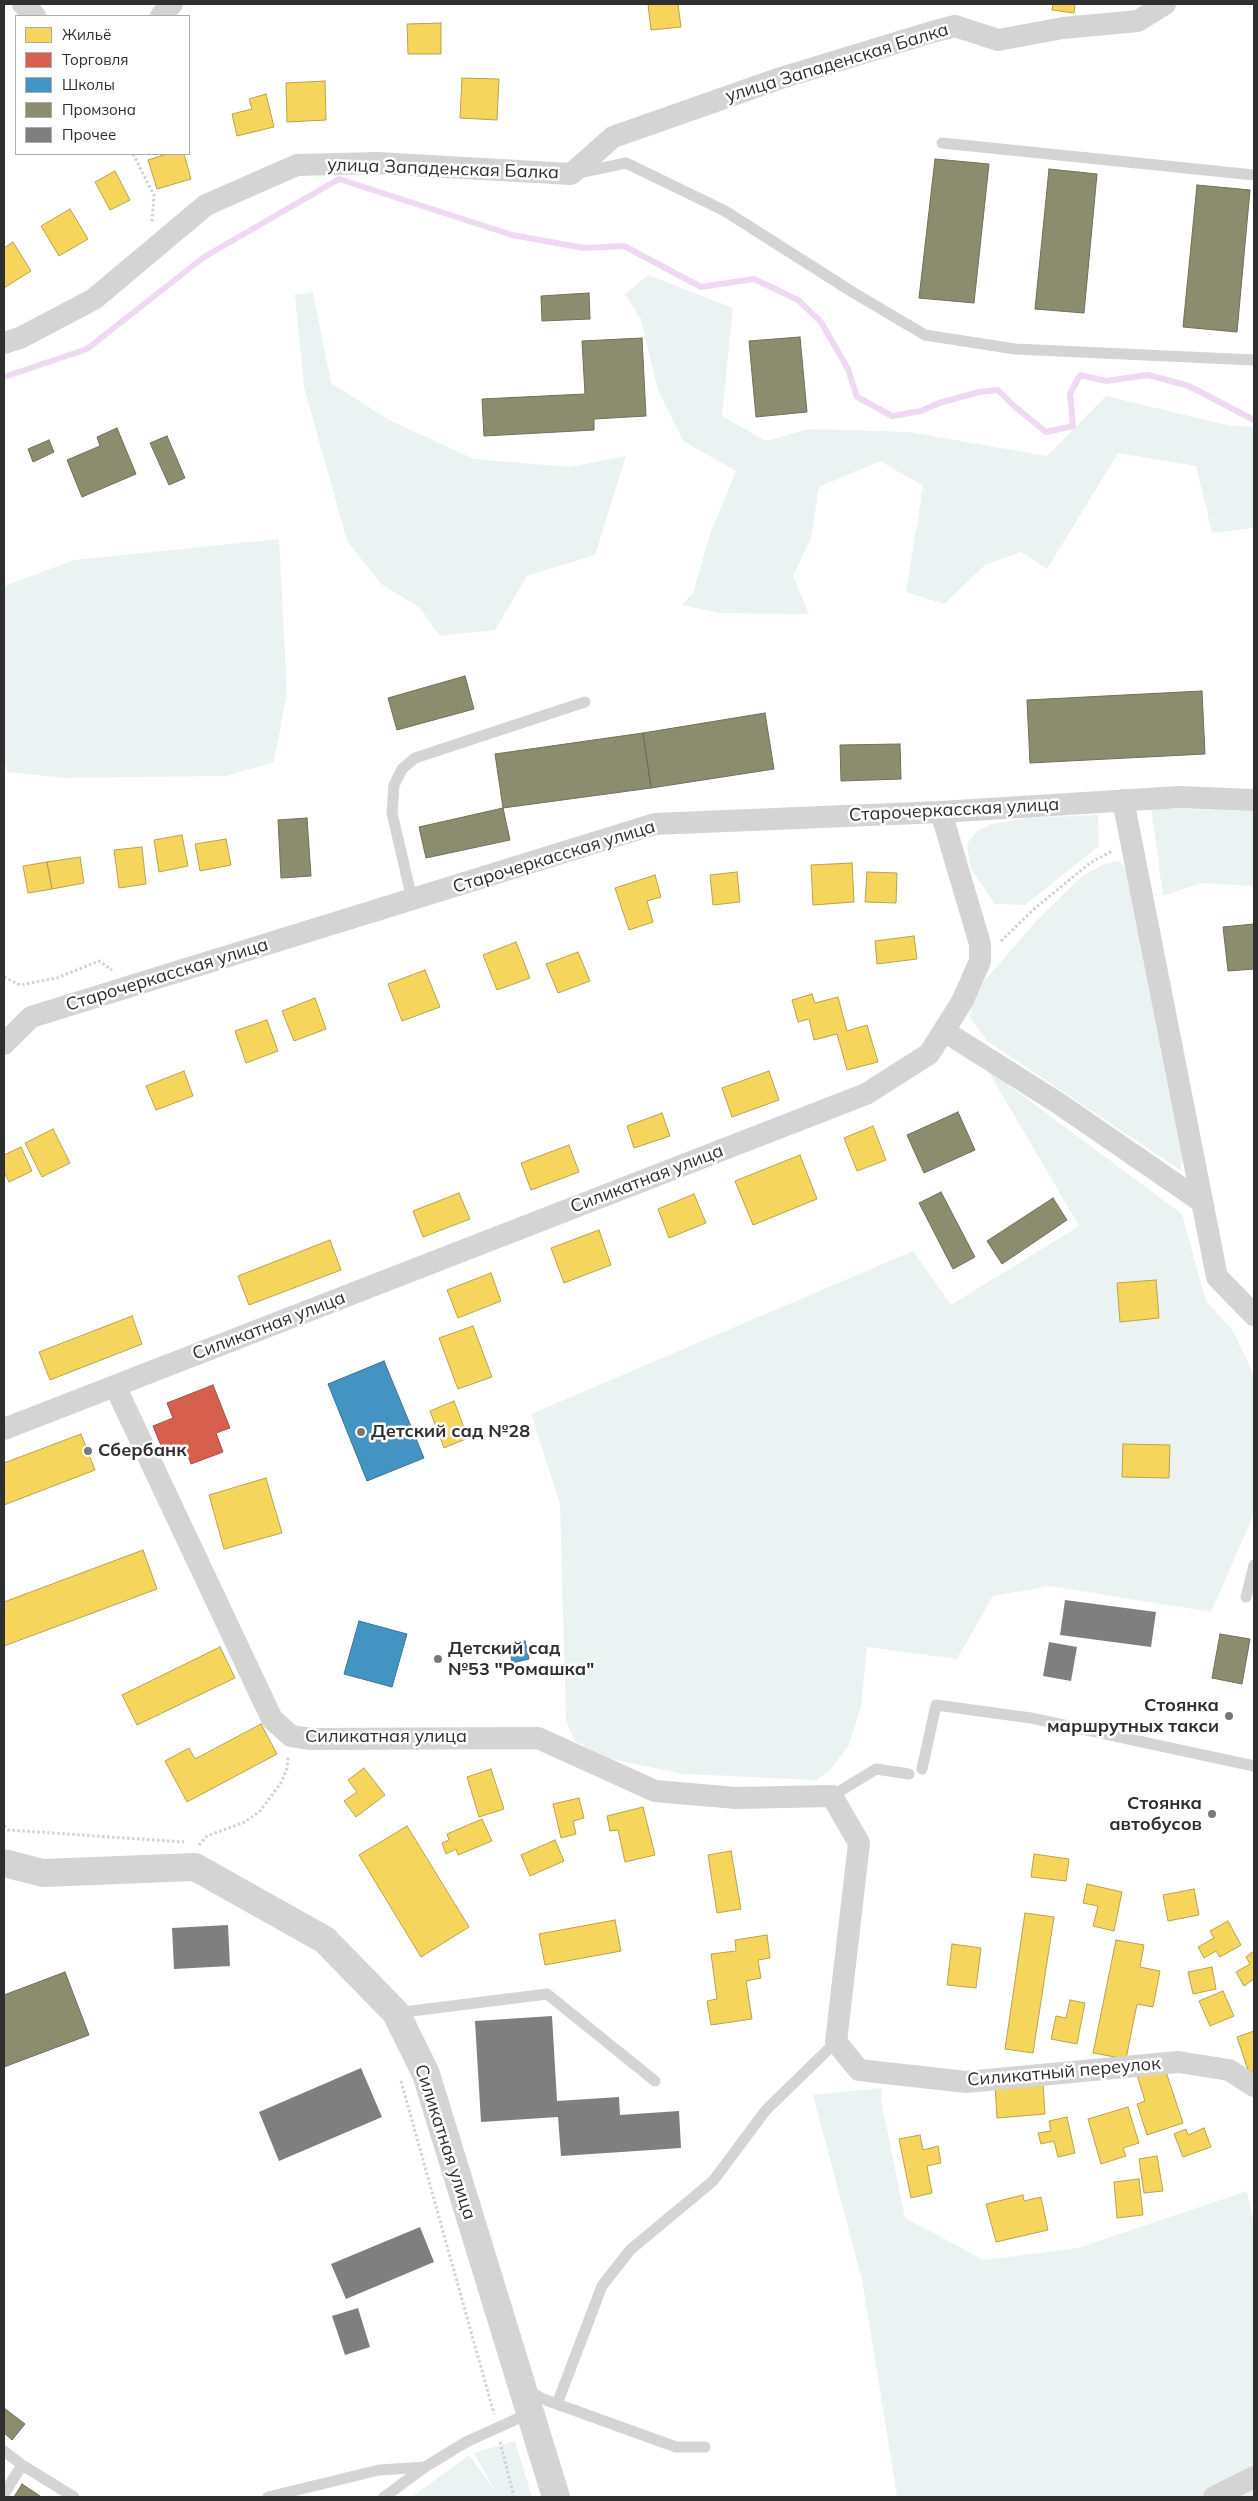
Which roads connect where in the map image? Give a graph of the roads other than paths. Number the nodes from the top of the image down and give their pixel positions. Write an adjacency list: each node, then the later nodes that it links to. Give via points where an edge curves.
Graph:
1 (23, 4): 4 (street)
2 (172, 4): 5 (street)
3 (1165, 4): 7 (street, улица Западенская Балка, via 1138,22 1063,28 998,40 956,26 932,32 781,78 613,137)
4 (34, 15)
5 (161, 15)
6 (942, 143): 8 (lane)
7 (571, 174): 9 (street, улица Западенская Балка, via 377,163 297,165 206,205 94,299 20,338); 10 (lane, via 626,163 725,211 925,335 1015,349)
8 (1254, 175)
9 (4, 343)
10 (1254, 360)
11 (585, 702): 15 (lane, via 415,758 402,769 394,786 392,813)
12 (1123, 800): 13 (street, Старочеркасская улица, via 1179,797); 14 (street, Старочеркасская улица); 18 (street)
13 (1254, 800)
14 (941, 812): 15 (street, Старочеркасская улица, via 655,824); 16 (street, Силикатная улица, via 980,944 980,961 962,1002)
15 (412, 899): 17 (street, Старочеркасская улица, via 31,1017)
16 (944, 1031): 18 (street, via 1058,1103); 20 (street, Силикатная улица, via 928,1054 866,1094)
17 (4, 1044)
18 (1202, 1202): 19 (street, via 1217,1277)
19 (1253, 1316)
20 (115, 1386): 21 (street, Силикатная улица); 27 (street, Силикатная улица, via 272,1719 290,1736 312,1739 538,1738 655,1791 736,1798)
21 (4, 1429)
22 (1254, 1566): 23 (lane)
23 (1246, 1597)
24 (1254, 1766): 25 (lane, via 1031,1718 936,1704)
25 (922, 1769)
26 (909, 1774): 27 (lane, via 876,1769)
27 (832, 1796): 30 (street, via 859,1843)
28 (4, 1863): 29 (street, Силикатная улица, via 43,1873 196,1867 325,1940)
29 (396, 2013): 31 (lane, via 547,1994); 33 (street, Силикатная улица, via 426,2074)
30 (836, 2042): 32 (street, Силикатный переулок, via 860,2070 966,2082 1178,2062 1230,2070); 34 (lane, via 766,2110 713,2181 630,2250 602,2286)
31 (655, 2080)
32 (1254, 2086)
33 (522, 2387): 34 (lane); 35 (street, Силикатная улица)
34 (557, 2404): 36 (lane, via 676,2447)
35 (530, 2413): 39 (lane, via 466,2442); 45 (street, Силикатная улица)
36 (705, 2447)
37 (4, 2451): 38 (lane)
38 (22, 2465): 41 (lane); 42 (lane)
39 (425, 2467): 43 (lane, via 379,2470); 44 (lane)
40 (1254, 2476): 46 (street)
41 (4, 2494)
42 (74, 2497)
43 (268, 2497)
44 (384, 2497)
45 (556, 2497)
46 (1214, 2497)

